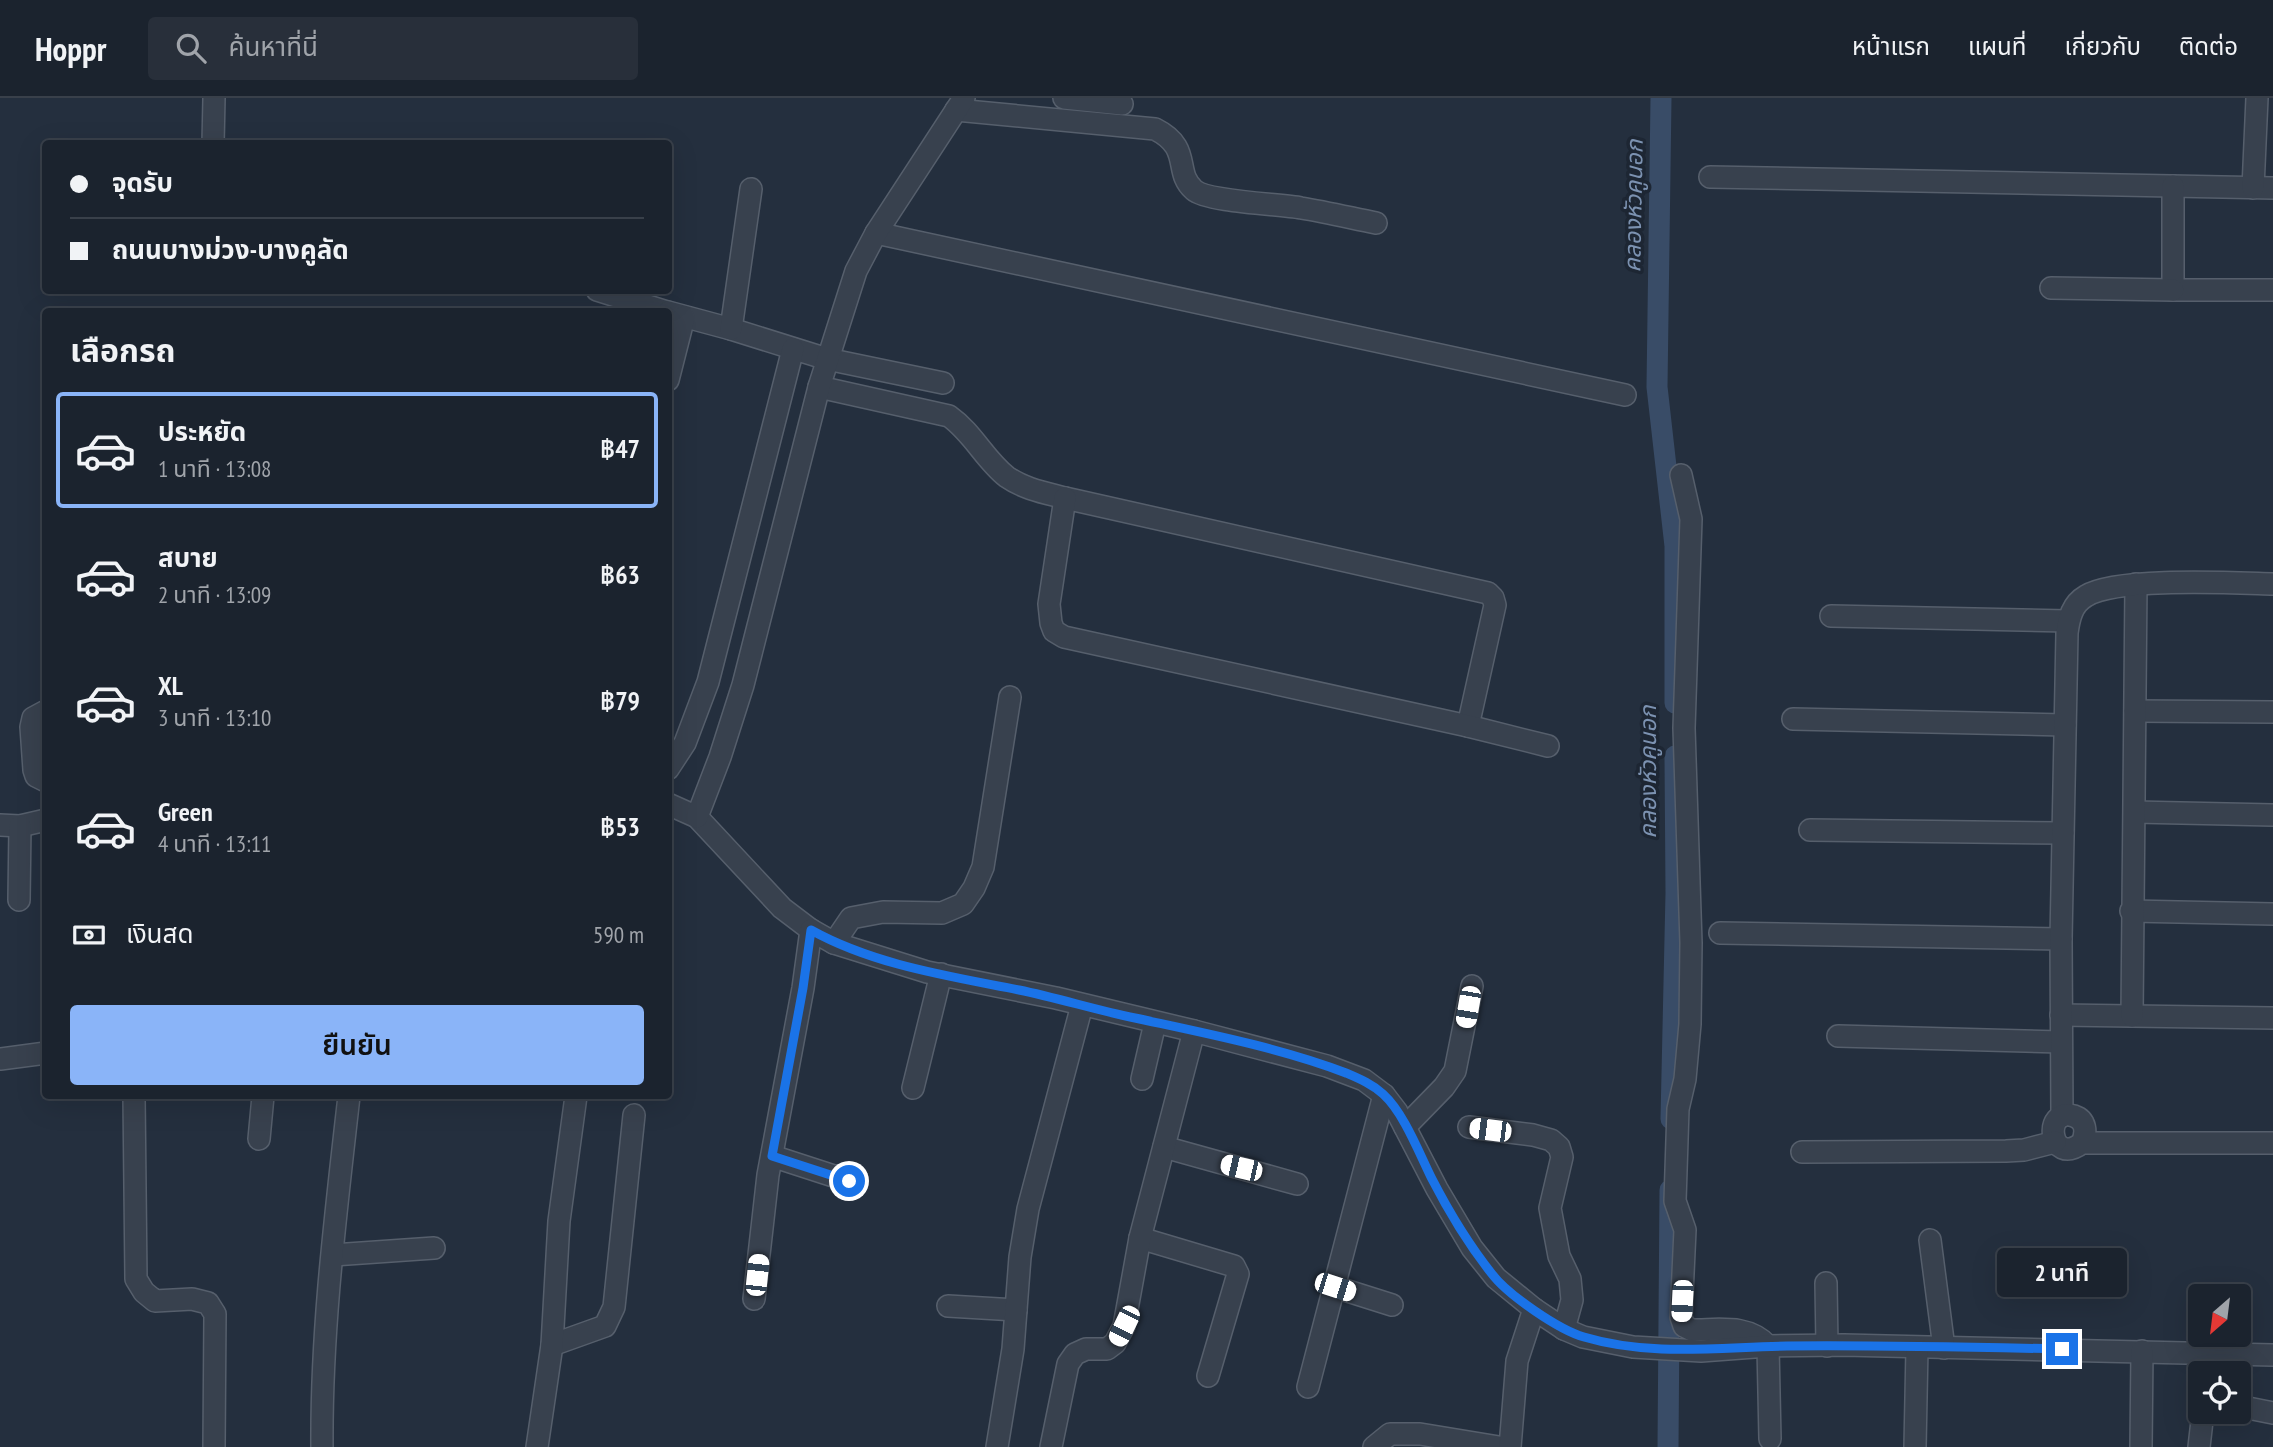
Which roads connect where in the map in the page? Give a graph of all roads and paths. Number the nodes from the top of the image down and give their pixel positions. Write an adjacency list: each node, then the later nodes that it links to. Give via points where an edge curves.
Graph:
1 (214, 98): 6 (street)
2 (1063, 98): 5 (street)
3 (2256, 98): 9 (street)
4 (960, 104): 11 (street, via 1155,129 1173,141 1195,191); 12 (street)
5 (1122, 104)
6 (213, 140)
7 (1710, 177): 8 (street)
8 (2173, 186): 9 (street); 14 (street)
9 (2263, 188)
10 (751, 189): 19 (street)
11 (1376, 223)
12 (876, 233): 21 (street, via 856,271); 24 (street)
13 (2050, 288): 14 (street)
14 (2173, 290): 15 (street)
15 (2273, 290)
16 (610, 294): 17 (street)
17 (656, 308)
18 (673, 313): 19 (street)
19 (731, 329): 20 (street)
20 (793, 349): 21 (street); 39 (street, via 708,682 685,743)
21 (827, 359): 22 (street); 23 (street)
22 (943, 383)
23 (819, 387): 26 (street, via 949,416 1008,478); 44 (street, via 743,685)
24 (1625, 396)
25 (1681, 475): 101 (street, via 1691,519 1684,728 1690,1024 1678,1109 1675,1200 1685,1230 1681,1317 1692,1330 1749,1332)
26 (1065, 498): 37 (street, via 1049,615 1055,631 1063,637); 37 (street, via 1488,593 1495,605)
27 (2136, 584): 28 (street); 30 (street, via 2084,597); 32 (street)
28 (2273, 584)
29 (1831, 616): 30 (street)
30 (2068, 621): 36 (street)
31 (1010, 697): 55 (street, via 983,867 969,896 963,904 942,913 883,912 851,918)
32 (2135, 711): 33 (street); 42 (street)
33 (2273, 712)
34 (42, 713): 40 (street, via 33,718 31,727 34,770)
35 (1793, 719): 36 (street)
36 (2065, 725): 48 (street)
37 (1468, 726): 38 (street)
38 (1548, 746)
39 (672, 763)
40 (42, 779)
41 (672, 806): 44 (street)
42 (2135, 812): 43 (street); 50 (street)
43 (2273, 815)
44 (697, 817): 52 (street, via 782,908)
45 (42, 821): 46 (street)
46 (10, 825): 49 (street)
47 (1810, 830): 48 (street)
48 (2063, 833): 54 (street)
49 (19, 900)
50 (2132, 911): 51 (street); 60 (street)
51 (2273, 914)
52 (811, 930): 55 (street); 85 (street)
53 (1720, 933): 54 (street)
54 (2062, 939): 59 (street)
55 (834, 943): 56 (street)
56 (941, 974): 58 (street); 69 (street)
57 (1472, 986): 77 (street, via 1455,1071)
58 (1082, 1005): 62 (street); 98 (street, via 1028,1209)
59 (2061, 1015): 60 (street); 65 (street)
60 (2132, 1016): 61 (street)
61 (2273, 1018)
62 (1156, 1023): 63 (street); 68 (street)
63 (1194, 1031): 70 (street, via 1327,1066 1364,1080); 83 (street)
64 (1839, 1036): 65 (street)
65 (2061, 1042): 76 (street)
66 (42, 1054): 67 (street)
67 (0, 1059)
68 (1142, 1079)
69 (914, 1088)
70 (1384, 1095): 77 (street); 93 (street)
71 (134, 1099): 114 (street, via 136,1279 155,1301 192,1299 208,1303 215,1314)
72 (263, 1099): 79 (street)
73 (349, 1099): 91 (street)
74 (576, 1099): 100 (street, via 559,1221)
75 (634, 1115): 100 (street, via 614,1307 604,1326)
76 (2062, 1116): 80 (street, via 2052,1127); 81 (street, via 2082,1122)
77 (1405, 1127): 97 (street, via 1472,1248 1496,1279)
78 (1469, 1128): 99 (street, via 1533,1135 1559,1147 1562,1157 1550,1208 1559,1256 1570,1279 1572,1300)
79 (259, 1139)
80 (2056, 1142): 81 (street, via 2068,1149); 84 (street, via 2006,1151)
81 (2082, 1143): 82 (street)
82 (2273, 1143)
83 (1164, 1147): 87 (street); 88 (street)
84 (1802, 1152)
85 (772, 1156): 86 (street); 94 (street)
86 (849, 1181)
87 (1297, 1184)
88 (1140, 1238): 107 (street, via 1234,1266 1238,1274); 118 (street, via 1124,1326 1107,1349 1075,1354)
89 (1930, 1240): 104 (street)
90 (434, 1248): 91 (street)
91 (333, 1255): 115 (street)
92 (1826, 1283): 102 (street)
93 (1335, 1287): 96 (street); 108 (street)
94 (754, 1300)
95 (948, 1306): 98 (street)
96 (1392, 1306)
97 (1534, 1309): 99 (street); 121 (street, via 1517,1361)
98 (1016, 1310): 117 (street)
99 (1564, 1329): 101 (street, via 1633,1347 1701,1351)
100 (552, 1345): 116 (street)
101 (1768, 1346): 102 (street); 112 (street)
102 (1827, 1346): 103 (street)
103 (1917, 1348): 104 (street); 122 (street)
104 (1944, 1348): 105 (street)
105 (2142, 1351): 106 (street); 123 (street)
106 (2273, 1355)
107 (1208, 1376)
108 (1308, 1387)
109 (2251, 1409): 110 (street)
110 (2273, 1413)
111 (2202, 1424): 124 (street)
112 (1770, 1439)
113 (1411, 1440): 119 (street, via 1390,1434); 120 (street)
114 (214, 1447)
115 (322, 1447)
116 (537, 1447)
117 (997, 1447)
118 (1051, 1447)
119 (1374, 1447)
120 (1499, 1447)
121 (1510, 1447)
122 (1916, 1447)
123 (2141, 1447)
124 (2199, 1447)

